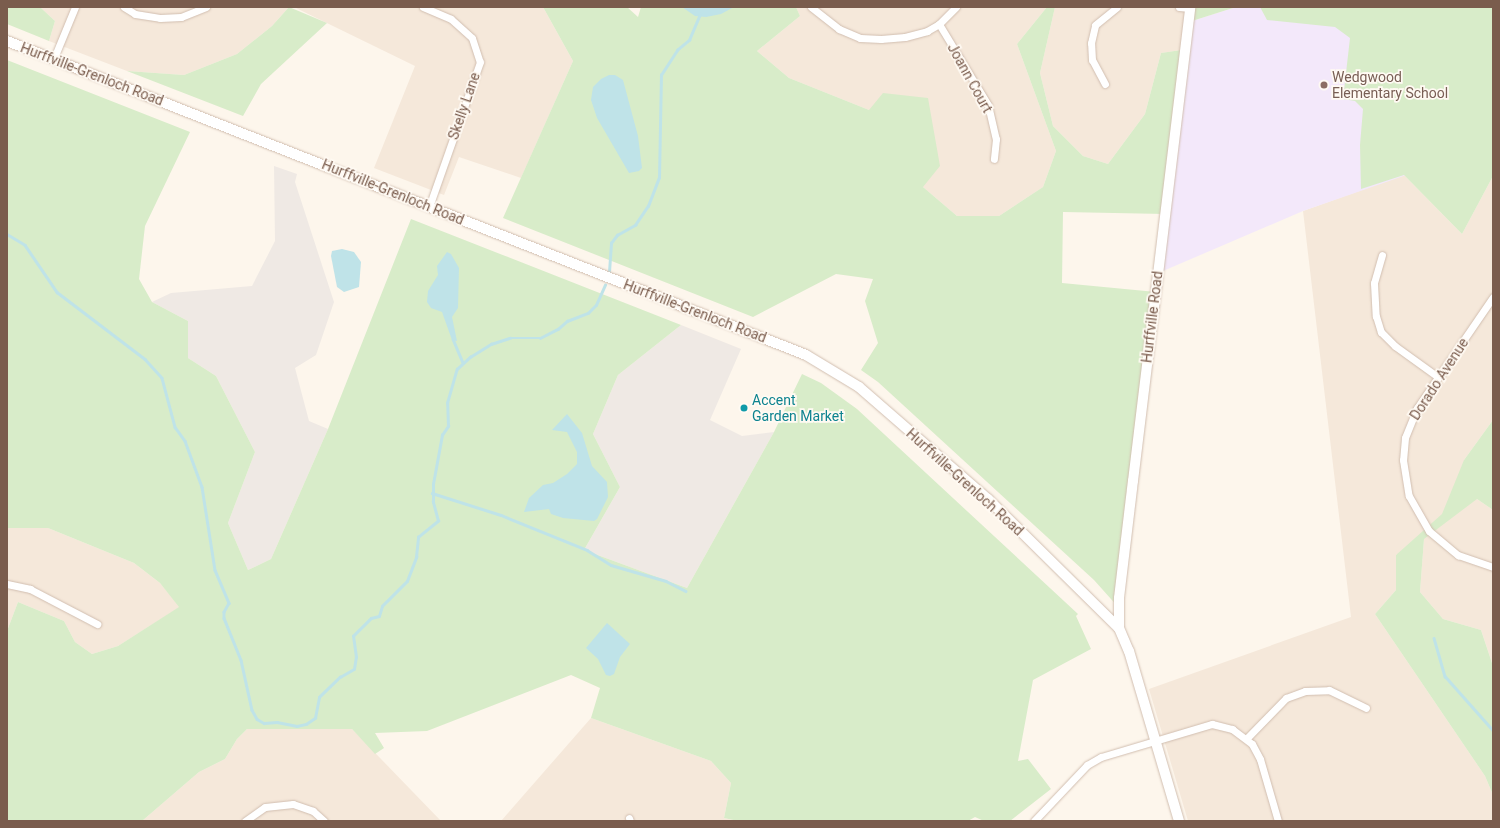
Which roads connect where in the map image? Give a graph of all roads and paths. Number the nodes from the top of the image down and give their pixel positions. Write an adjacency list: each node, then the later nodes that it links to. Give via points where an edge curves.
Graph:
1 (75, 7): 12 (street)
2 (124, 7): 3 (street, via 135,14 160,18 181,17)
3 (206, 7)
4 (424, 7): 15 (street, Skelly Lane, via 452,19 472,38 480,62)
5 (810, 7): 10 (street, via 839,29 860,38 905,37)
6 (956, 7): 10 (street)
7 (1117, 7): 13 (street, via 1095,25 1090,43 1092,60)
8 (1179, 7): 9 (street)
9 (1190, 8): 22 (main road, Hurffville Road, via 1119,598)
10 (939, 24): 14 (street, Joann Court, via 988,105 996,139)
11 (7, 41): 12 (main road, Hurffville-Grenloch Road)
12 (54, 58): 15 (main road, Hurffville-Grenloch Road)
13 (1105, 84)
14 (994, 159)
15 (429, 206): 22 (main road, Hurffville-Grenloch Road, via 806,355 829,367 859,387 970,483 1064,571)
16 (1382, 255): 18 (street, via 1374,283 1376,316 1382,332 1395,346)
17 (1493, 297): 18 (street, Dorado Avenue)
18 (1438, 377): 19 (street, Dorado Avenue, via 1412,417 1405,438 1403,460 1407,489 1422,522 1439,540 1466,559)
19 (1493, 567)
20 (7, 584): 21 (street, via 37,593)
21 (97, 624)
22 (1119, 628): 25 (main road, Hurffville-Grenloch Road)
23 (1366, 708): 24 (street, via 1329,690 1305,691 1286,698)
24 (1247, 738): 25 (street, via 1232,729 1212,724); 30 (street, via 1260,759)
25 (1155, 741): 28 (street, via 1101,757 1087,765); 29 (main road, Hurffville-Grenloch Road)
26 (245, 821): 27 (street, via 265,807 293,804 312,811)
27 (324, 821)
28 (1034, 821)
29 (1179, 821)
30 (1278, 821)

